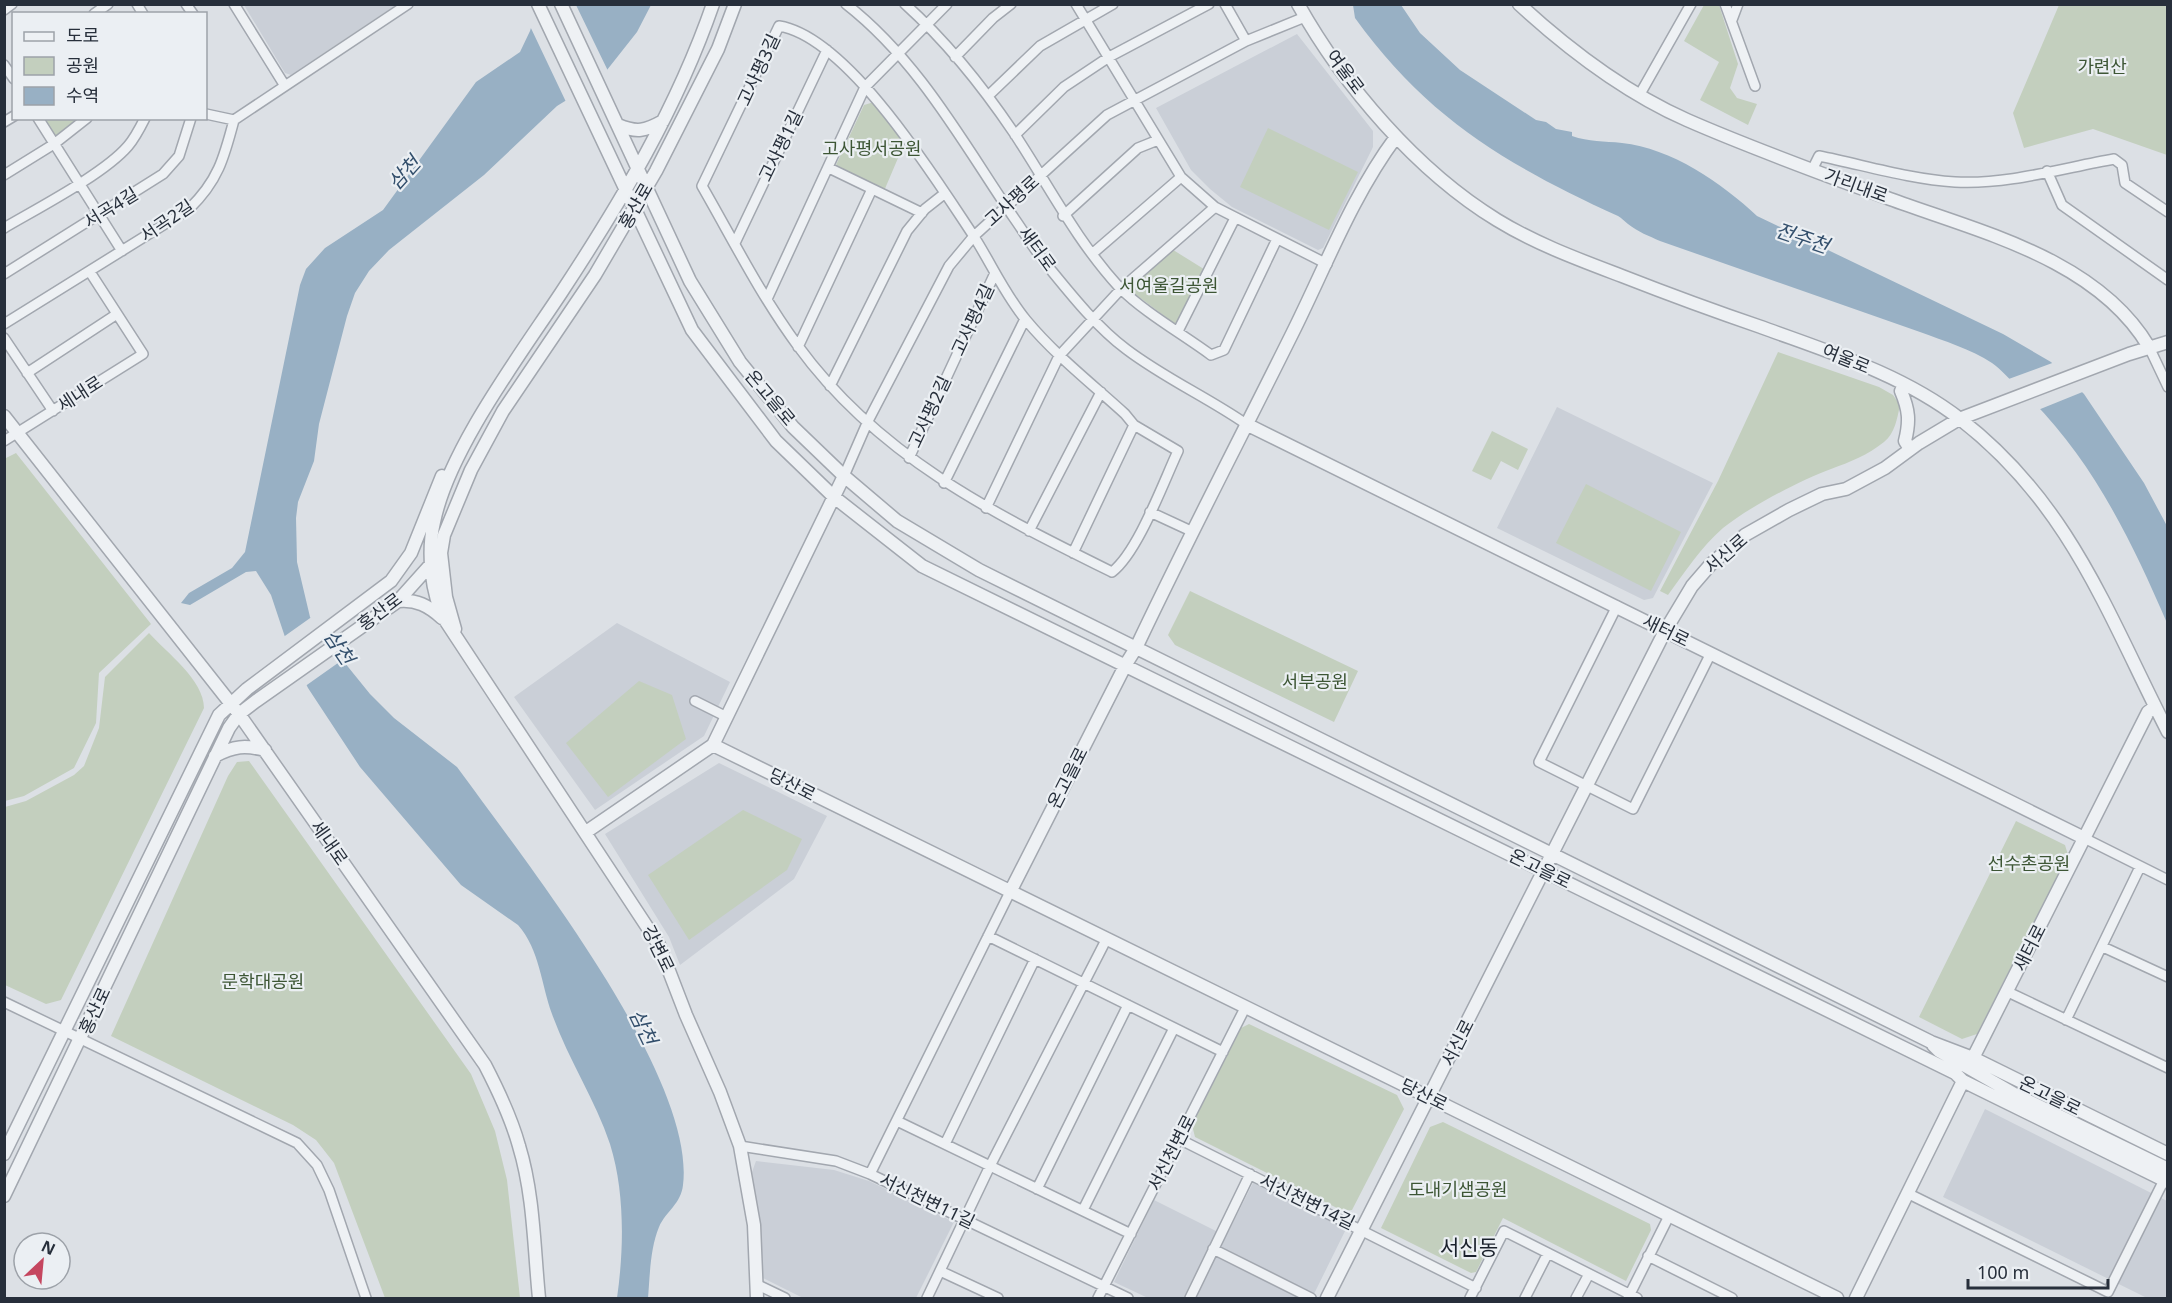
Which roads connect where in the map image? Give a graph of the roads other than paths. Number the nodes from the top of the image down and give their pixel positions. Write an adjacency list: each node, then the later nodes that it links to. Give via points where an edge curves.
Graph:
1 (12, 4): 21 (street)
2 (234, 4): 31 (street)
3 (408, 4): 31 (street)
4 (538, 4): 58 (street, 온고을로)
5 (561, 4): 44 (street, 온고을로)
6 (713, 4): 43 (street, 홍산로, via 693,60)
7 (735, 4): 57 (street, 홍산로, via 718,49)
8 (846, 4): 28 (street, 새터로)
9 (905, 4): 25 (street)
10 (947, 4): 25 (street)
11 (1011, 4): 29 (street)
12 (1076, 4): 23 (street)
13 (1113, 4): 23 (street)
14 (1209, 4): 30 (street)
15 (1225, 4): 26 (street)
16 (1298, 4): 22 (street, 여울로)
17 (1519, 4): 34 (street, 가리내로, via 1548,31)
18 (1691, 4): 34 (street)
19 (1725, 4): 24 (street)
20 (1738, 4): 24 (street)
21 (4, 10)
22 (1305, 17): 26 (street, 고사평로); 46 (street, 여울로)
23 (1086, 19): 30 (street); 35 (street, via 1040,46)
24 (1732, 20): 32 (street)
25 (927, 24): 28 (street); 29 (street)
26 (1246, 41): 36 (street, 고사평로)
27 (827, 50): 33 (street, 고사평3길); 72 (street, 고사평1길); 72 (street, 고사평3길, via 795,28 779,26 702,186)
28 (899, 53): 33 (street); 61 (street, 새터로)
29 (956, 57): 35 (street)
30 (1109, 57): 36 (street); 45 (street, via 1064,87)
31 (285, 86): 42 (street)
32 (1755, 86)
33 (865, 87): 49 (street); 60 (street, 고사평3길)
34 (1640, 94): 51 (street, 가리내로, via 1686,119)
35 (988, 96): 45 (street)
36 (1134, 99): 47 (street); 54 (street, 고사평로, via 1107,115)
37 (207, 114): 42 (street)
38 (39, 120): 48 (street, 서곡2길)
39 (84, 120): 48 (street)
40 (144, 120): 56 (street, via 128,147)
41 (190, 120): 66 (street, 서곡4길, via 178,156 163,174)
42 (234, 120): 73 (street, 서곡2길, via 222,165 202,196 189,209)
43 (663, 121): 44 (street, via 634,132); 50 (street, 홍산로)
44 (618, 125): 50 (street, 온고을로)
45 (1015, 135): 54 (street)
46 (1396, 136): 75 (street, via 1373,167); 94 (street, 여울로, via 1452,189 1520,233 1574,258 1846,358)
47 (1158, 140): 55 (street); 67 (street, via 1138,148)
48 (54, 144): 53 (street); 56 (street, 서곡2길)
49 (829, 168): 59 (street); 81 (street)
50 (638, 169): 57 (street, 온고을로); 58 (street, 홍산로)
51 (1812, 170): 52 (street, via 1819,156 1954,182 1982,182); 90 (street, 가리내로, via 2048,260 2111,301 2137,327)
52 (2047, 171): 64 (street, via 2114,159 2122,165 2125,183); 79 (street, via 2062,206)
53 (4, 175)
54 (1040, 177): 61 (street, 고사평로); 67 (street)
55 (1181, 177): 63 (street); 74 (street)
56 (79, 183): 66 (street, 서곡2길); 69 (street)
57 (647, 186): 62 (street, 홍산로); 109 (street, 온고을로, via 690,281 740,362 793,428)
58 (626, 189): 62 (street, 온고을로); 108 (street, 홍산로, via 479,420)
59 (872, 189): 65 (street); 89 (street)
60 (944, 194): 65 (street); 70 (street, 고사평3길)
61 (1006, 205): 70 (street, 고사평로); 83 (street, 새터로, via 1049,268)
62 (635, 207): 111 (street, 온고을로, via 692,330 776,441); 116 (street, 홍산로, via 595,275 503,411 471,470 444,535)
63 (1215, 207): 68 (street); 80 (street)
64 (2168, 212)
65 (922, 213): 95 (street, via 907,231)
66 (99, 215): 73 (street, 서곡2길); 78 (street, 서곡4길)
67 (1064, 216): 74 (street)
68 (1235, 218): 71 (street); 86 (street)
69 (4, 228)
70 (974, 236): 77 (street, 고사평4길); 101 (street, 고사평로, via 949,266)
71 (1277, 239): 75 (street); 86 (street, via 1224,350 1211,355)
72 (735, 243): 81 (street)
73 (122, 251): 76 (street, 서곡2길)
74 (1092, 254): 80 (street)
75 (1327, 264): 102 (street)
76 (90, 272): 82 (street); 85 (street, 서곡2길)
77 (995, 273): 84 (street, 고사평4길); 92 (street, 고사평4길)
78 (4, 274)
79 (2168, 280)
80 (1121, 288): 83 (street); 86 (street)
81 (766, 299): 89 (street)
82 (117, 314): 93 (street); 98 (street, 세내로, via 143,354)
83 (1094, 318): 91 (street); 102 (street, 새터로, via 1124,348)
84 (1025, 319): 91 (street, 고사평4길); 110 (street)
85 (4, 324)
86 (1178, 331)
87 (4, 338): 93 (street)
88 (2168, 342): 90 (street, 서신로)
89 (798, 346): 95 (street)
90 (2149, 346): 96 (street, 가리내로); 100 (street, 서신로)
91 (1059, 356): 97 (street, 고사평4길); 112 (street)
92 (951, 367): 107 (street, 고사평2길)
93 (27, 373): 98 (street)
94 (1904, 384): 100 (street, 여울로); 106 (street, via 1901,391 1910,422 1905,441)
95 (831, 386): 101 (street)
96 (2168, 387)
97 (1101, 392): 103 (street, 고사평4길); 114 (street)
98 (53, 411): 104 (street, 세내로)
99 (4, 416): 104 (street, 세내로)
100 (1959, 418): 106 (street, 서신로); 129 (street, 여울로, via 2022,478 2062,526 2108,608)
101 (868, 421): 107 (street, 고사평2길); 109 (street, 고사평로)
102 (1246, 424): 115 (street); 120 (street, 새터로)
103 (1134, 425): 113 (street, 고사평4길, via 1178,451); 117 (street)
104 (17, 435): 105 (street); 128 (street, 세내로)
105 (4, 441)
106 (1910, 449): 122 (street, 서신로, via 1885,468 1789,510 1732,545 1692,586)
107 (909, 458): 110 (street, 고사평2길)
108 (450, 476): 118 (street, 강변로, via 433,523); 128 (street, 홍산로, via 442,476 411,553 391,581)
109 (844, 476): 111 (street, 고사평로); 124 (street, 온고을로, via 897,521 979,570)
110 (944, 483): 112 (street, 고사평2길)
111 (834, 498): 126 (street, 온고을로, via 922,566); 131 (street)
112 (986, 508): 114 (street, 고사평2길)
113 (1150, 512): 115 (street); 117 (street, 고사평2길, via 1121,565 1112,572)
114 (1029, 531): 117 (street, 고사평2길)
115 (1191, 531): 124 (street)
116 (441, 553): 118 (street, 홍산로); 123 (street, 강변로, via 446,597)
117 (1073, 553)
118 (432, 564): 119 (street, 홍산로); 121 (street, 강변로, via 438,606)
119 (398, 601): 121 (street, via 424,604); 130 (street, 홍산로)
120 (1617, 606): 122 (street, 새터로); 136 (street, via 1539,762)
121 (445, 620): 123 (street, 강변로)
122 (1665, 631): 125 (street, 새터로); 136 (street, 서신로)
123 (458, 642): 137 (street, 강변로)
124 (1136, 648): 126 (street, 온고을로); 139 (street, 온고을로)
125 (1711, 653): 136 (street, via 1633,808); 138 (street, 새터로)
126 (1125, 664): 141 (street, 온고을로); 143 (street, 온고을로)
127 (694, 701): 131 (street)
128 (230, 703): 130 (street, 세내로); 156 (street, 홍산로, via 219,715)
129 (2155, 707): 132 (street, 여울로); 138 (street, 새터로, via 2148,712)
130 (239, 714): 134 (street, 세내로); 135 (street, 홍산로)
131 (727, 717): 133 (street)
132 (2168, 732)
133 (713, 745): 137 (street); 143 (street, 당산로)
134 (265, 750): 135 (street, via 247,745); 195 (street, 세내로, via 485,1065 506,1105 528,1191)
135 (215, 756): 157 (street, 홍산로)
136 (1587, 786): 139 (street, 서신로)
137 (586, 832): 168 (street, 강변로, via 659,945)
138 (2086, 839): 140 (street, 새터로); 150 (street, 새터로)
139 (1552, 854): 141 (street, 서신로); 158 (street, 온고을로)
140 (2140, 867): 142 (street, 새터로); 146 (street)
141 (1543, 872): 162 (street, 온고을로); 164 (street, 서신로)
142 (2168, 880)
143 (1010, 892): 144 (street); 145 (street, 당산로)
144 (988, 936): 147 (street); 165 (street)
145 (1106, 940): 149 (street); 153 (street, 당산로)
146 (2103, 946): 148 (street); 154 (street)
147 (1035, 959): 149 (street); 167 (street)
148 (2168, 977)
149 (1084, 984): 152 (street); 171 (street)
150 (2008, 992): 154 (street); 160 (street, 새터로)
151 (4, 1002): 156 (street)
152 (1128, 1005): 155 (street); 175 (street)
153 (1245, 1008): 159 (street, 서신천변로); 164 (street, 당산로)
154 (2066, 1020): 161 (street)
155 (1174, 1028): 159 (street); 178 (street)
156 (64, 1030): 157 (street); 169 (street, 홍산로)
157 (82, 1038): 177 (street, 홍산로); 194 (street, via 297,1143 317,1165 330,1190)
158 (1931, 1042): 160 (street, 온고을로); 163 (street, 온고을로, via 1939,1051)
159 (1222, 1052): 166 (street, 서신천변로)
160 (1973, 1058): 170 (street, 온고을로)
161 (2168, 1068)
162 (1959, 1077): 163 (street, 온고을로, via 1962,1073); 174 (street, 온고을로); 176 (street)
163 (2016, 1095): 174 (street, 온고을로)
164 (1431, 1098): 179 (street, 당산로); 181 (street, 서신로)
165 (897, 1121): 167 (street); 172 (street)
166 (1179, 1138): 173 (street, 서신천변14길); 182 (street, 서신천변로)
167 (945, 1144): 171 (street)
168 (740, 1146): 172 (street, 서신천변11길, via 837,1161); 188 (street, 강변로, via 754,1225)
169 (4, 1154)
170 (2168, 1154)
171 (990, 1166): 175 (street); 180 (street)
172 (870, 1174): 180 (street, 서신천변11길)
173 (1250, 1174): 181 (street, 서신천변14길); 183 (street, 서신천변14길)
174 (2166, 1177): 191 (street)
175 (1037, 1189): 178 (street)
176 (1907, 1193): 191 (street); 210 (street)
177 (4, 1196)
178 (1083, 1210): 182 (street)
179 (1669, 1216): 185 (street); 209 (street, 당산로)
180 (965, 1220): 186 (street); 189 (street, 서신천변11길)
181 (1364, 1230): 190 (street, 서신천변14길); 204 (street, 서신로)
182 (1131, 1234): 189 (street, 서신천변로)
183 (1213, 1249): 202 (street, 서신천변14길); 203 (street)
184 (1548, 1253): 187 (street); 190 (street, via 1504,1231); 206 (street)
185 (1648, 1256): 193 (street); 208 (street)
186 (940, 1270): 192 (street); 198 (street)
187 (1588, 1274): 193 (street); 207 (street)
188 (758, 1285): 196 (street, 강변로); 197 (street)
189 (1104, 1287): 200 (street, 서신천변로); 201 (street, 서신천변11길)
190 (1476, 1288): 205 (street)
191 (2107, 1295)
192 (984, 1296): 199 (street)
193 (1631, 1297)
194 (366, 1299)
195 (539, 1299)
196 (757, 1299)
197 (785, 1299)
198 (927, 1299)
199 (998, 1299)
200 (1098, 1299)
201 (1128, 1299)
202 (1190, 1299)
203 (1311, 1299)
204 (1327, 1299)
205 (1470, 1299)
206 (1524, 1299)
207 (1576, 1299)
208 (1732, 1299)
209 (1837, 1299)
210 (1856, 1299)

